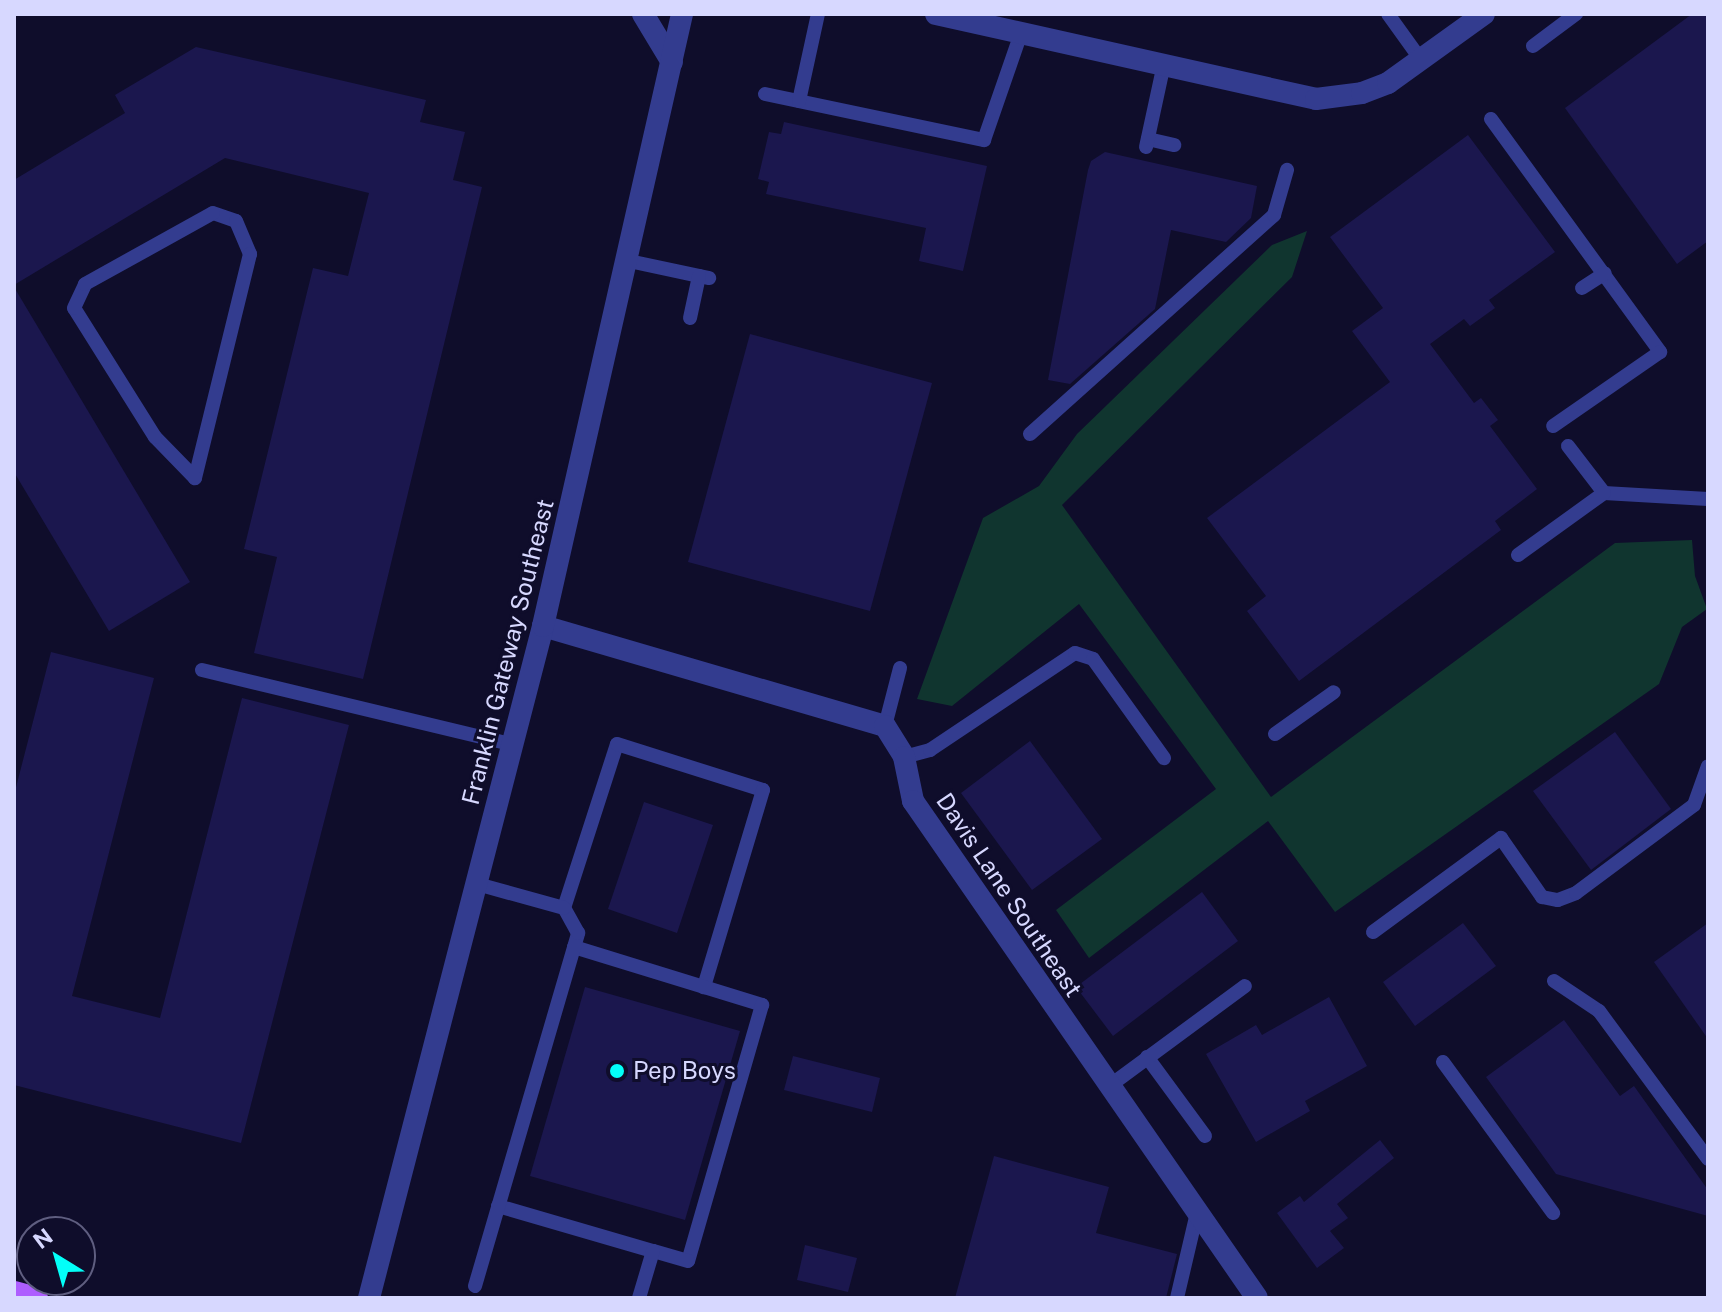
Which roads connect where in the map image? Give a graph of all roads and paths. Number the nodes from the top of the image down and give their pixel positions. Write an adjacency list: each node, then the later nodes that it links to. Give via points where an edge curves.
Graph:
1 (643, 14): 11 (street)
2 (682, 14): 11 (street, Franklin Gateway Southeast)
3 (818, 14): 14 (lane)
4 (936, 14): 8 (street)
5 (1388, 14): 10 (lane)
6 (1484, 14): 10 (street)
7 (1576, 14): 9 (lane)
8 (1021, 33): 12 (street); 14 (lane, via 984,140)
9 (1533, 46)
10 (1421, 60): 12 (street, via 1362,93 1316,99)
11 (672, 62): 18 (street, Franklin Gateway Southeast)
12 (1164, 64): 16 (lane, via 1147,143)
13 (765, 94): 14 (lane)
14 (799, 101)
15 (1491, 119): 19 (lane)
16 (1174, 145)
17 (1287, 170): 23 (lane, via 1274,215)
18 (629, 261): 21 (lane, via 704,277); 29 (street, Franklin Gateway Southeast)
19 (1605, 273): 20 (lane); 22 (lane, via 1660,352)
20 (1582, 288)
21 (690, 318)
22 (1553, 426)
23 (1030, 434)
24 (155, 437): 24 (lane, via 195,478 250,254 236,221 213,213 85,284 75,298 82,324)
25 (1568, 446): 26 (lane)
26 (1604, 493): 27 (lane); 28 (lane)
27 (1708, 499)
28 (1518, 555)
29 (543, 626): 33 (street); 35 (street, Franklin Gateway Southeast)
30 (900, 668): 33 (lane)
31 (202, 670): 35 (lane)
32 (1334, 692): 34 (lane)
33 (885, 726): 36 (street, Davis Lane Southeast)
34 (1275, 734)
35 (511, 744): 39 (street, Franklin Gateway Southeast)
36 (904, 757): 37 (lane, via 930,750 1075,653 1093,659); 48 (street, Davis Lane Southeast, via 913,801)
37 (1164, 758)
38 (1708, 766): 41 (lane, via 1694,805 1576,893 1558,900 1542,897 1501,838)
39 (477, 884): 40 (lane); 58 (street, Franklin Gateway Southeast)
40 (564, 908): 42 (lane, via 576,924); 45 (lane, via 617,744 763,790)
41 (1373, 932)
42 (574, 947): 45 (lane); 51 (lane)
43 (1554, 981): 50 (lane, via 1599,1011)
44 (1245, 986): 46 (lane)
45 (704, 987): 54 (lane, via 762,1005 688,1261)
46 (1147, 1057): 48 (lane); 49 (lane)
47 (1443, 1062): 53 (lane)
48 (1108, 1087): 52 (street, Davis Lane Southeast)
49 (1205, 1136)
50 (1708, 1159)
51 (498, 1206): 54 (lane); 55 (lane)
52 (1197, 1213): 60 (lane); 61 (street, Davis Lane Southeast)
53 (1553, 1213)
54 (653, 1251): 59 (lane)
55 (475, 1286)
56 (14, 1292): 57 (main road)
57 (37, 1298)
58 (369, 1298)
59 (639, 1298)
60 (1177, 1298)
61 (1257, 1298)

